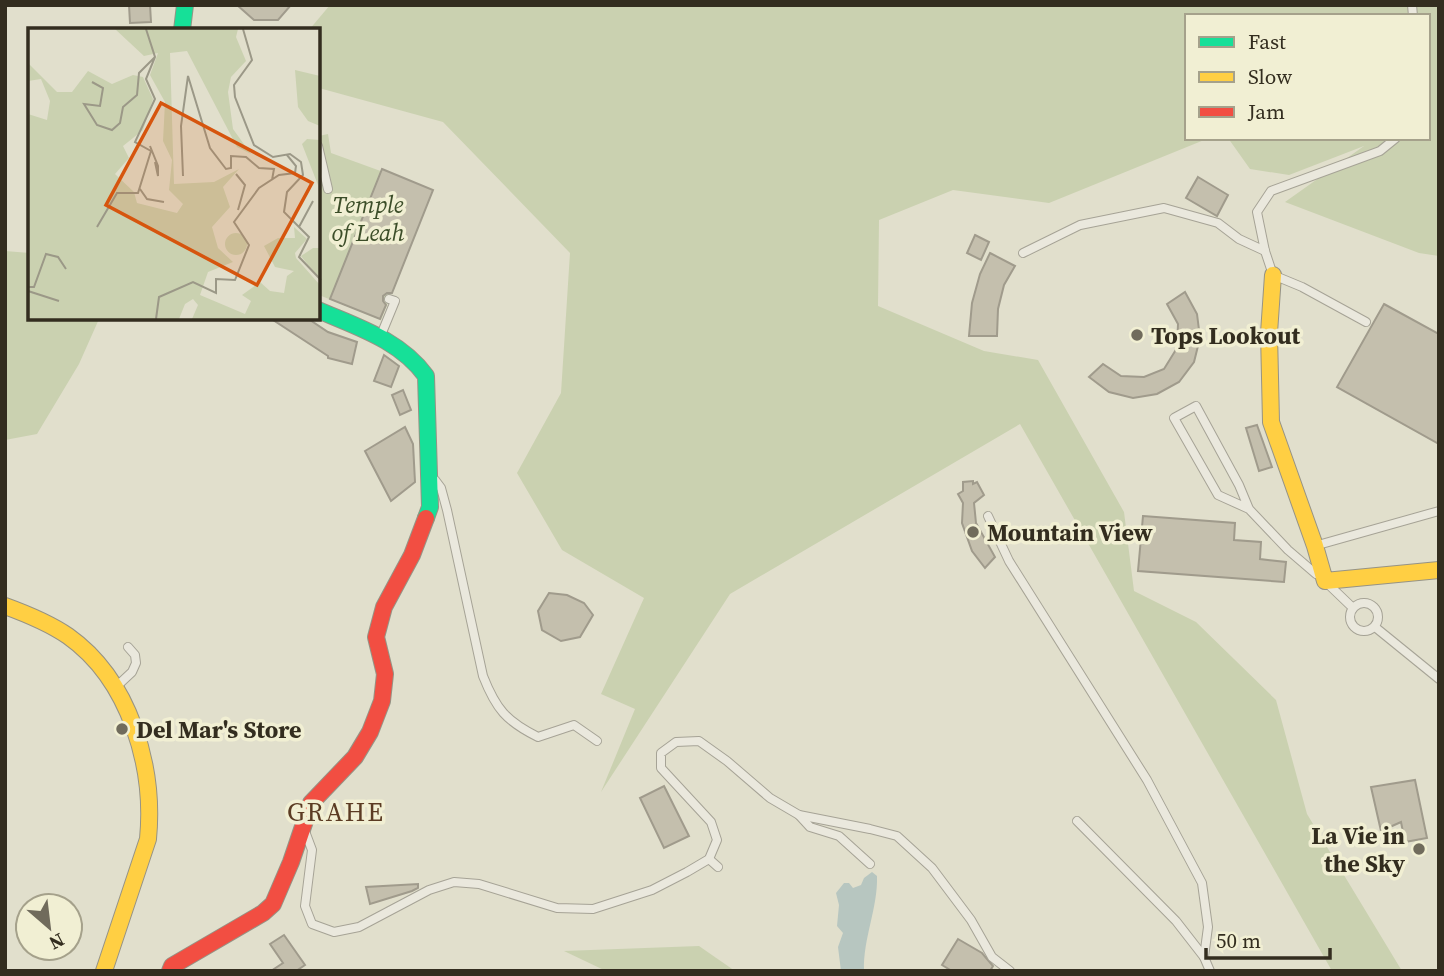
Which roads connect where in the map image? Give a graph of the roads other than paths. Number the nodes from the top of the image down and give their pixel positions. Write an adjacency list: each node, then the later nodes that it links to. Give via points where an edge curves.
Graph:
1 (185, 5): 2 (street)
2 (182, 28)
3 (1394, 140): 6 (lane, via 1380,151 1271,191 1257,212)
4 (320, 155): 5 (lane)
5 (328, 189)
6 (1265, 251): 7 (lane, via 1218,223 1164,208 1080,225); 8 (lane)
7 (1023, 253)
8 (1273, 275): 11 (lane); 17 (street, via 1271,422)
9 (389, 299): 12 (lane, via 395,301)
10 (320, 311): 12 (street)
11 (1366, 322)
12 (380, 338): 13 (street, via 409,354 426,376)
13 (431, 474): 26 (lane, via 447,510 483,676 503,715 538,737 574,725); 29 (street, via 424,529 384,607 376,637 384,674 382,701 355,757 311,803)
14 (1249, 509): 14 (lane, via 1196,406 1174,418 1218,495); 19 (lane)
15 (1439, 510): 17 (lane)
16 (988, 516): 33 (lane, via 1009,561 1147,780 1202,883 1208,927)
17 (1315, 546): 19 (street)
18 (1439, 570): 19 (street)
19 (1325, 581): 21 (lane)
20 (5, 606): 25 (street, via 70,637)
21 (1353, 608): 22 (lane, via 1352,626 1364,632); 22 (lane, via 1366,603 1373,606 1378,620)
22 (1375, 627): 24 (lane)
23 (128, 647): 25 (lane, via 136,663)
24 (1439, 679)
25 (115, 689): 34 (street, via 148,774 150,814 148,841)
26 (597, 741)
27 (799, 816): 30 (lane, via 699,741 676,742 661,753 661,768 711,822 717,840); 31 (lane, via 810,827 839,836); 36 (lane, via 897,836 932,868 971,919 992,957)
28 (1077, 821): 33 (lane, via 1168,913)
29 (303, 827): 30 (lane, via 313,850 305,906 312,924 334,932 359,927 454,882 479,884 557,908 593,909 652,890); 35 (street, via 273,904)
30 (709, 859): 32 (lane)
31 (870, 864)
32 (718, 867)
33 (1204, 957): 37 (lane)
34 (104, 971)
35 (170, 971)
36 (1010, 971)
37 (1210, 971)

